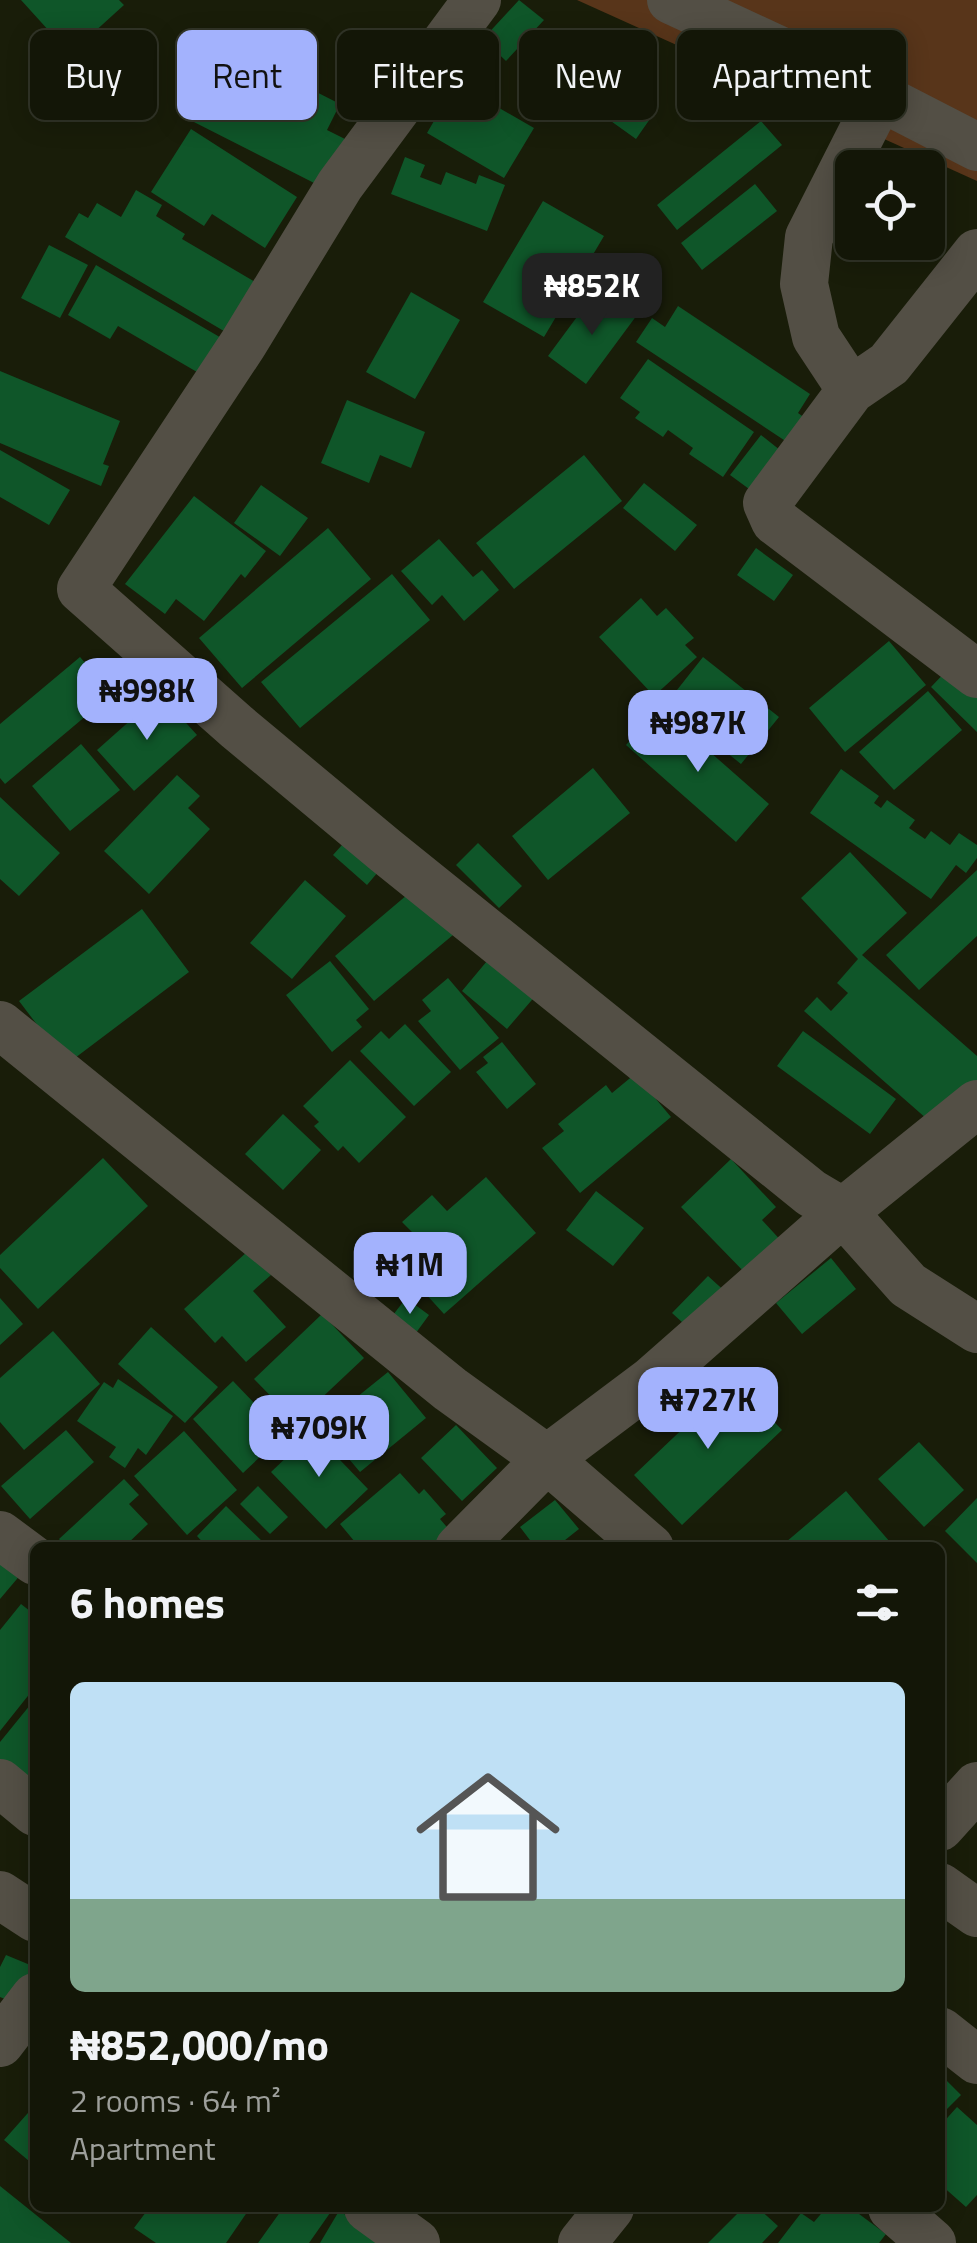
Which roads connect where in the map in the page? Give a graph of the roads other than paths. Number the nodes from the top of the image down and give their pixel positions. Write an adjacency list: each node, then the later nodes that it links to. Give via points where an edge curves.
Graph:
1 (476, 0): 12 (street, via 340,185 81,588 386,850)
2 (672, 0): 3 (street)
3 (736, 30)
4 (906, 111): 6 (street)
5 (868, 120): 8 (street, via 809,237 804,284 816,338)
6 (977, 148)
7 (977, 253): 8 (street, via 889,364)
8 (850, 390): 9 (street, via 767,503 775,521)
9 (977, 674)
10 (0, 1025): 14 (street, via 450,1389)
11 (977, 1104): 12 (street)
12 (843, 1212): 13 (street, via 908,1285); 14 (street, via 651,1380)
13 (977, 1329)
14 (547, 1459): 16 (street); 17 (street)
15 (0, 1535): 18 (street)
16 (466, 1542)
17 (643, 1542)
18 (30, 1558)
19 (0, 1782): 21 (street)
20 (977, 1786): 22 (street)
21 (30, 1808)
22 (945, 1821)
23 (945, 1891): 25 (street)
24 (0, 1895): 26 (street)
25 (977, 1913)
26 (30, 1915)
27 (30, 2004): 29 (street)
28 (945, 2035): 30 (street)
29 (0, 2043)
30 (977, 2060)
31 (373, 2212): 34 (street)
32 (607, 2212): 35 (street)
33 (897, 2212): 36 (street)
34 (416, 2243)
35 (582, 2243)
36 (932, 2243)

